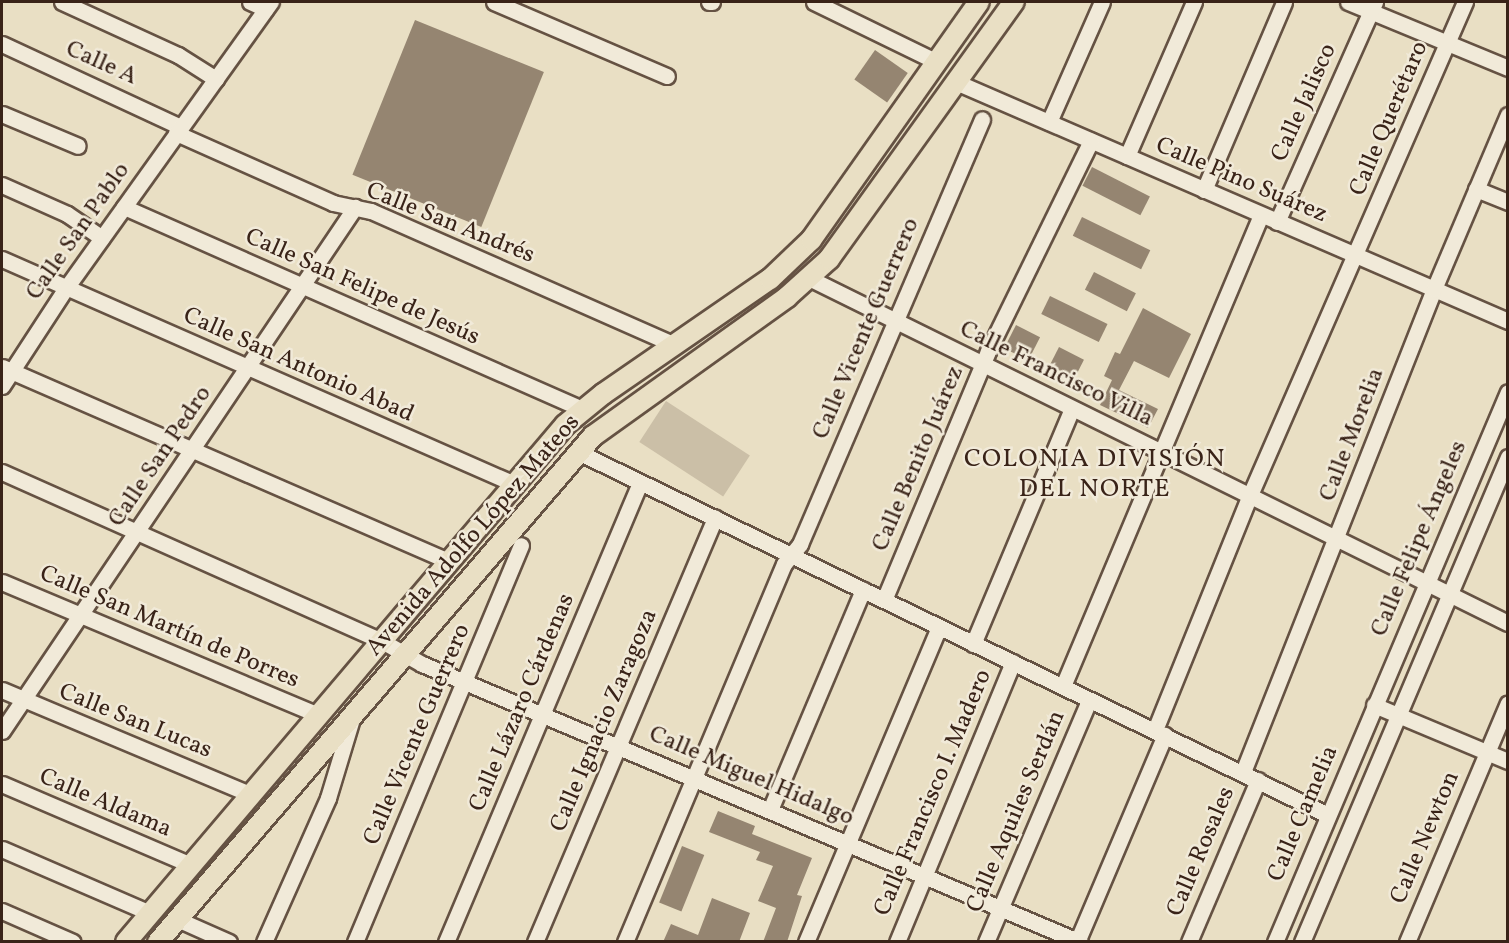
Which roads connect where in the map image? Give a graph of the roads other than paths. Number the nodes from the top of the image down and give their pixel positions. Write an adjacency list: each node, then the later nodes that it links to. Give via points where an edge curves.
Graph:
1 (62, 2): 21 (street, Calle A, via 178,55)
2 (250, 2): 11 (street)
3 (494, 2): 12 (street)
4 (814, 2): 18 (street)
5 (1014, 2): 15 (main road, Avenida Adolfo López Mateos)
6 (1102, 2): 26 (street)
7 (1194, 2): 30 (street)
8 (1284, 2): 33 (street)
9 (1348, 2): 13 (street)
10 (1465, 2): 16 (street, Calle Querétaro)
11 (269, 5): 21 (street, Calle San Pablo)
12 (510, 5): 20 (street)
13 (1373, 6): 16 (street); 38 (street, Calle Jalisco)
14 (974, 7): 15 (main road); 18 (main road, Avenida Adolfo López Mateos)
15 (995, 28): 22 (main road, Avenida Adolfo López Mateos)
16 (1447, 43): 19 (street); 40 (street, Calle Querétaro)
17 (2, 45): 27 (street, Calle A)
18 (937, 62): 48 (main road, Avenida Adolfo López Mateos, via 811,240 770,279)
19 (1508, 68)
20 (667, 76)
21 (216, 79): 27 (street, Calle San Pablo)
22 (956, 82): 26 (street, Calle Pino Suárez); 42 (main road, Avenida Adolfo López Mateos, via 842,242)
23 (2, 114): 29 (street)
24 (1508, 115): 32 (street, Calle Morelia)
25 (982, 118): 47 (street, Calle Vicente Guerrero)
26 (1049, 122): 28 (street, Calle Pino Suárez)
27 (178, 130): 35 (street, Calle San Pablo); 36 (street, Calle San Andrés, via 333,203)
28 (1091, 141): 30 (street, Calle Pino Suárez); 49 (street, Calle Benito Juárez)
29 (78, 146)
30 (1127, 156): 33 (street, Calle Pino Suárez)
31 (2, 185): 39 (street, via 67,214)
32 (1476, 189): 34 (street); 45 (street, Calle Morelia)
33 (1204, 190): 37 (street, Calle Pino Suárez)
34 (1508, 202)
35 (124, 207): 39 (street, Calle San Pablo); 44 (street, Calle San Felipe de Jesús)
36 (355, 207): 44 (street, Calle San Pedro); 48 (street, Calle San Andrés)
37 (1260, 215): 38 (street, Calle Pino Suárez); 58 (street)
38 (1277, 222): 40 (street, Calle Pino Suárez)
39 (102, 238): 43 (street, Calle San Pablo)
40 (1355, 255): 45 (street, Calle Pino Suárez); 63 (street)
41 (2, 259): 43 (street, Calle San Antonio Abad)
42 (811, 279): 47 (street, Calle Francisco Villa); 57 (main road, Avenida Adolfo López Mateos, via 605,425)
43 (66, 288): 50 (street, Calle San Pablo); 51 (street, Calle San Antonio Abad)
44 (303, 288): 51 (street, Calle San Pedro); 54 (street, Calle San Felipe de Jesús)
45 (1434, 289): 46 (street, Calle Pino Suárez); 66 (street, Calle Morelia)
46 (1508, 321)
47 (894, 322): 49 (street, Calle Francisco Villa); 68 (street, Calle Vicente Guerrero)
48 (673, 344): 54 (main road, Avenida Adolfo López Mateos)
49 (982, 364): 55 (street, Calle Francisco Villa); 74 (street, Calle Benito Juárez)
50 (7, 369): 52 (street, Calle San Pablo); 56 (street)
51 (247, 369): 56 (street, Calle San Pedro); 62 (street, Calle San Antonio Abad)
52 (2, 386)
53 (1508, 392): 71 (street, Calle Felipe Ángeles)
54 (582, 409): 62 (main road, Avenida Adolfo López Mateos)
55 (1072, 409): 58 (street, Calle Francisco Villa); 79 (street)
56 (194, 451): 65 (street, Calle San Pedro); 69 (street)
57 (578, 452): 61 (street); 80 (main road, Avenida Adolfo López Mateos)
58 (1161, 452): 63 (street, Calle Francisco Villa); 83 (street)
59 (1508, 457): 73 (street, Calle Felipe Ángeles)
60 (2, 472): 65 (street, Calle Miguel Hidalgo)
61 (640, 482): 64 (street); 91 (street, Calle Lázaro Cárdenas)
62 (512, 483): 69 (main road, Avenida Adolfo López Mateos)
63 (1250, 495): 66 (street, Calle Francisco Villa); 94 (street)
64 (715, 518): 68 (street); 95 (street, Calle Ignacio Zaragoza)
65 (138, 533): 75 (street, Calle San Pedro); 78 (street, Calle Miguel Hidalgo)
66 (1337, 538): 71 (street, Calle Francisco Villa); 98 (street, Calle Morelia)
67 (521, 545): 82 (street, Calle Vicente Guerrero)
68 (792, 555): 72 (street); 99 (street, Calle Vicente Guerrero, via 783,564)
69 (449, 561): 78 (main road, Avenida Adolfo López Mateos)
70 (2, 582): 75 (street, Calle San Martín de Porres)
71 (1426, 582): 73 (street, Calle Francisco Villa); 88 (street, Calle Felipe Ángeles)
72 (863, 590): 74 (street); 103 (street)
73 (1448, 594): 76 (street, Calle Francisco Villa); 90 (street, Calle Felipe Ángeles)
74 (884, 600): 77 (street)
75 (80, 616): 85 (street, Calle San Pedro); 92 (street, Calle San Martín de Porres)
76 (1508, 623)
77 (939, 627): 79 (street); 105 (street)
78 (382, 641): 80 (street, Calle Miguel Hidalgo); 92 (main road, Avenida Adolfo López Mateos)
79 (973, 644): 81 (street)
80 (404, 655): 82 (street, Calle Miguel Hidalgo); 89 (main road, Avenida Adolfo López Mateos)
81 (1013, 662): 83 (street); 108 (street, Calle Francisco I. Madero)
82 (466, 682): 91 (street, Calle Miguel Hidalgo); 119 (street, Calle Vicente Guerrero)
83 (1063, 686): 86 (street)
84 (2, 690): 85 (street, Calle San Lucas)
85 (22, 699): 93 (street, Calle San Pedro); 102 (street, Calle San Lucas)
86 (1089, 700): 94 (street); 109 (street, Calle Aquiles Serdán)
87 (1508, 703): 96 (street, Calle Newton)
88 (1374, 705): 90 (street); 104 (street, Calle Camelia)
89 (354, 712): 112 (main road, Avenida Adolfo López Mateos); 118 (street, via 328,798)
90 (1397, 714): 96 (street); 128 (street, Calle Camelia)
91 (543, 715): 95 (street, Calle Miguel Hidalgo); 120 (street, Calle Lázaro Cárdenas)
92 (320, 716): 102 (main road, Avenida Adolfo López Mateos)
93 (2, 731)
94 (1160, 732): 98 (street); 113 (street)
95 (619, 746): 99 (street, Calle Miguel Hidalgo); 121 (street, Calle Ignacio Zaragoza)
96 (1486, 752): 97 (street); 129 (street, Calle Newton)
97 (1508, 761)
98 (1243, 772): 100 (street)
99 (694, 778): 103 (street, Calle Miguel Hidalgo); 122 (street, Calle Vicente Guerrero)
100 (1258, 780): 104 (street); 126 (street, Calle Rosales)
101 (2, 784): 107 (street, Calle Aldama)
102 (252, 795): 107 (main road, Avenida Adolfo López Mateos)
103 (770, 810): 105 (street, Calle Miguel Hidalgo)
104 (1328, 815): 127 (street, Calle Camelia)
105 (848, 843): 108 (street, Calle Miguel Hidalgo); 123 (street)
106 (2, 849): 111 (street)
107 (191, 866): 111 (main road, Avenida Adolfo López Mateos)
108 (924, 876): 109 (street, Calle Miguel Hidalgo); 124 (street, Calle Francisco I. Madero)
109 (1000, 908): 113 (street, Calle Miguel Hidalgo); 125 (street, Calle Aquiles Serdán)
110 (2, 911): 114 (street)
111 (150, 913): 115 (main road, Avenida Adolfo López Mateos)
112 (177, 919): 116 (main road, Avenida Adolfo López Mateos); 117 (street)
113 (1078, 941)
114 (73, 942)
115 (126, 942)
116 (158, 942)
117 (229, 942)
118 (264, 942)
119 (355, 942)
120 (446, 942)
121 (535, 942)
122 (625, 942)
123 (806, 942)
124 (897, 942)
125 (987, 942)
126 (1189, 942)
127 (1275, 942)
128 (1302, 942)
129 (1407, 942)

